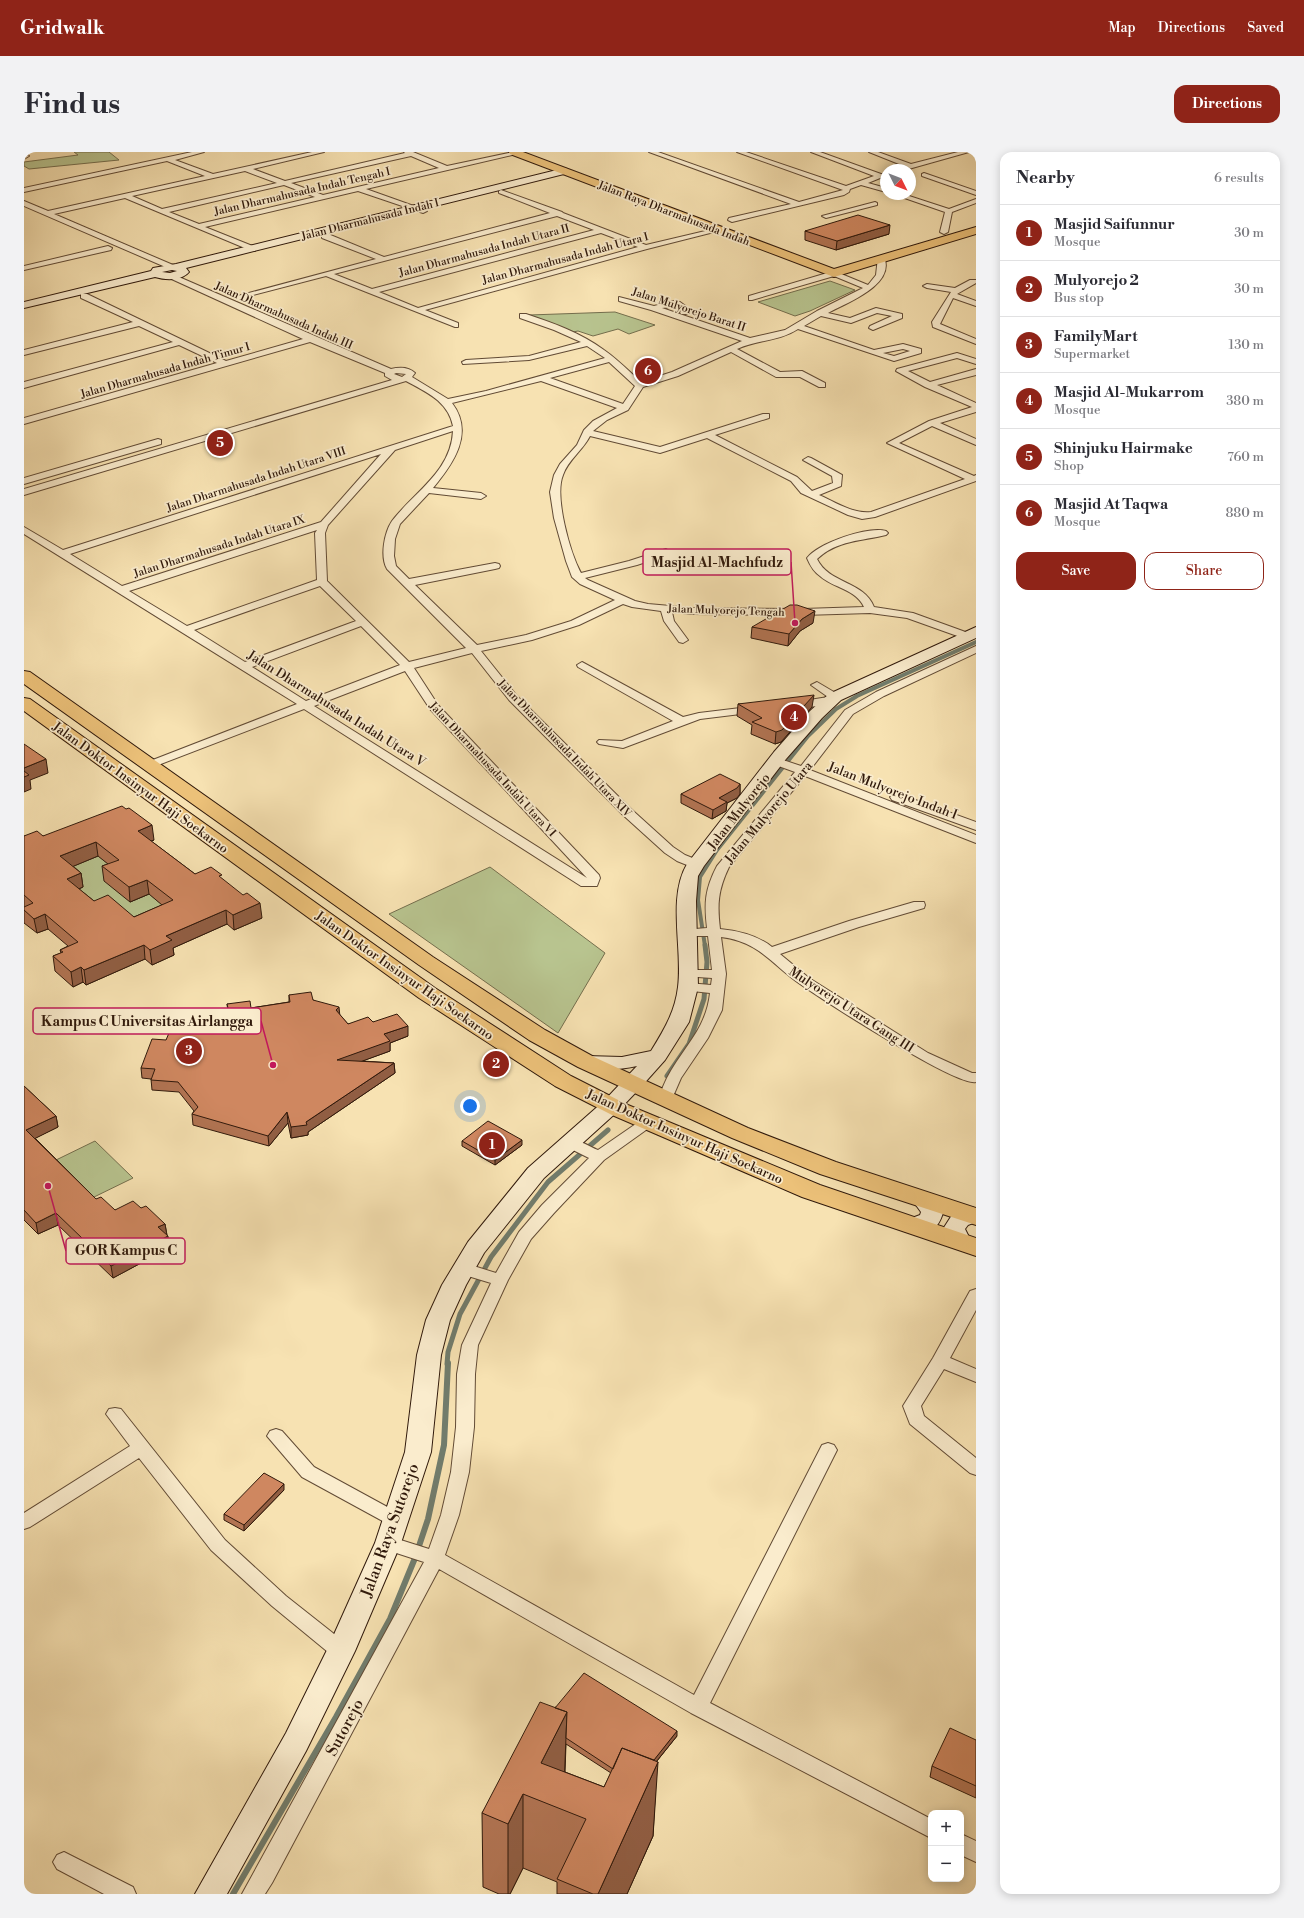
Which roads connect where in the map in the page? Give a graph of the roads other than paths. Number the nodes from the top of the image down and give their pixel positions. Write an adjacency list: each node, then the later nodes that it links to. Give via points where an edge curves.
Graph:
1 (183, 152): 13 (street)
2 (201, 152): 13 (street)
3 (321, 152): 21 (street)
4 (652, 152): 42 (street)
5 (740, 152): 30 (street)
6 (814, 152): 23 (street)
7 (872, 152): 18 (street)
8 (933, 152): 14 (street)
9 (966, 152): 14 (street)
10 (409, 153): 20 (street); 27 (street)
11 (516, 153): 17 (main road, Jalan Raya Dharmahusada Indah); 20 (street, Jalan Dharmahusada Indah Tengah I)
12 (24, 154): 15 (street)
13 (166, 156): 25 (street); 29 (street); 33 (street)
14 (945, 156): 19 (street)
15 (24, 157)
16 (556, 159): 17 (main road)
17 (541, 162): 22 (main road, Jalan Raya Dharmahusada Indah)
18 (904, 164)
19 (916, 164)
20 (446, 168): 32 (street, Jalan Dharmahusada Indah Tengah I)
21 (246, 169): 25 (street); 27 (street)
22 (569, 173): 34 (main road, Jalan Dharmahusada Indah I); 45 (main road, Jalan Dharmahusada Indah I); 50 (main road, Jalan Raya Dharmahusada Indah)
23 (880, 174)
24 (924, 175): 35 (street)
25 (212, 176): 36 (street)
26 (880, 176): 28 (street)
27 (283, 183): 37 (street); 48 (street)
28 (862, 183): 30 (street); 31 (street)
29 (24, 185)
30 (846, 188): 38 (street, via 846,193)
31 (880, 188)
32 (360, 189): 37 (street, Jalan Dharmahusada Indah Tengah I); 45 (street)
33 (24, 190)
34 (501, 192): 45 (main road, Jalan Dharmahusada Indah I); 52 (street, Jalan Dharmahusada Indah Utara II)
35 (976, 193)
36 (126, 196): 48 (street); 51 (street)
37 (322, 197): 57 (street, Jalan Dharmahusada Indah Tengah I)
38 (820, 199): 42 (street); 46 (street)
39 (915, 200): 49 (street)
40 (976, 201): 49 (street)
41 (24, 203): 51 (street, Jalan Dharmahusada Indah III)
42 (797, 204): 55 (street)
43 (875, 204): 46 (street)
44 (688, 207): 50 (main road)
45 (419, 210): 63 (main road, Jalan Dharmahusada Indah I); 66 (main road, Jalan Dharmahusada Indah I)
46 (850, 210): 54 (street)
47 (24, 211): 65 (street, Jalan Dharmahusada Indah III)
48 (162, 211): 57 (street)
49 (949, 211): 62 (street)
50 (670, 212): 60 (main road, Jalan Raya Dharmahusada Indah)
51 (48, 213): 71 (street, Jalan Dharmahusada Indah III)
52 (560, 213): 59 (street, Jalan Dharmahusada Indah Utara II); 67 (street)
53 (720, 215): 55 (main road, Jalan Raya Dharmahusada Indah)
54 (826, 216)
55 (732, 220): 58 (main road, Jalan Raya Dharmahusada Indah)
56 (976, 222): 62 (main road)
57 (199, 226): 66 (street)
58 (747, 226)
59 (602, 230): 64 (street, Jalan Dharmahusada Indah Utara II); 79 (street, Jalan Dharmahusada Indah Utara II)
60 (718, 230): 64 (street, Jalan Dharmahusada Indah Utara I); 70 (main road, Jalan Raya Dharmahusada Indah)
61 (976, 230): 68 (main road)
62 (944, 232): 70 (main road, via 839,261)
63 (325, 236): 67 (street); 71 (main road, Jalan Dharmahusada Indah I)
64 (645, 247): 91 (street, Jalan Dharmahusada Indah Utara I)
65 (108, 248): 69 (street); 71 (street, Jalan Dharmahusada Indah III)
66 (252, 249): 71 (main road, Jalan Dharmahusada Indah I)
67 (384, 259): 73 (street)
68 (881, 259): 72 (main road); 78 (street, via 880,276)
69 (24, 268)
70 (822, 269): 72 (main road, Jalan Raya Dharmahusada Indah); 74 (street)
71 (170, 272): 82 (main road, Jalan Dharmahusada Indah I); 83 (street, Jalan Dharmahusada Indah III); 88 (main road, Jalan Dharmahusada Indah I); 99 (street, Jalan Dharmahusada Indah III)
72 (834, 273): 78 (street); 81 (street)
73 (327, 274): 79 (street); 83 (street)
74 (778, 281)
75 (973, 282): 80 (street, via 961,286)
76 (927, 286): 80 (street)
77 (756, 288): 81 (street, via 756,292)
78 (869, 288): 93 (street)
79 (371, 292): 91 (street)
80 (953, 293): 87 (street); 103 (street, via 936,325)
81 (764, 295): 84 (street)
82 (84, 296): 90 (main road, Jalan Dharmahusada Indah I); 95 (street)
83 (238, 297): 86 (street, Jalan Dharmahusada Indah III)
84 (752, 298)
85 (622, 299): 89 (street, Jalan Mulyorejo Barat II)
86 (252, 304)
87 (976, 304)
88 (24, 305)
89 (654, 308): 92 (street, via 670,302 677,303 687,310); 101 (street, Jalan Mulyorejo Barat II)
90 (24, 310)
91 (418, 310): 96 (street)
92 (684, 312)
93 (820, 313): 97 (street); 98 (street, via 851,321 876,310 899,316)
94 (523, 316): 104 (street, via 557,327)
95 (140, 323): 102 (street); 107 (street)
96 (455, 325)
97 (797, 326): 101 (street, via 783,335); 106 (street)
98 (873, 328)
99 (311, 339): 111 (street, Jalan Dharmahusada Indah Timur I); 113 (street, Jalan Dharmahusada Indah III)
100 (333, 339): 114 (street, Jalan Dharmahusada Indah III)
101 (749, 341): 105 (street)
102 (180, 342): 111 (street); 116 (street)
103 (976, 342)
104 (587, 343): 108 (street); 109 (street, via 529,358)
105 (731, 349): 117 (street, via 675,374); 118 (street, via 779,375 802,374)
106 (874, 352)
107 (24, 353)
108 (611, 359): 115 (street); 117 (street)
109 (466, 362)
110 (976, 362): 119 (street, via 957,355 900,371)
111 (226, 364): 126 (street, Jalan Dharmahusada Indah Timur I)
112 (976, 372): 119 (street)
113 (389, 373): 114 (street); 121 (street)
114 (403, 376): 120 (street); 138 (street)
115 (541, 378): 120 (street); 123 (street)
116 (24, 385)
117 (640, 385): 123 (street)
118 (822, 385)
119 (928, 385): 122 (street)
120 (446, 402): 128 (street, via 455,415)
121 (282, 405)
122 (976, 406)
123 (625, 408): 129 (street, via 597,422)
124 (976, 409): 127 (street)
125 (766, 416): 130 (street)
126 (24, 421)
127 (932, 423): 132 (street); 135 (street, via 892,443)
128 (458, 427): 133 (street, Jalan Dharmahusada Indah Utara VIII); 137 (street, Jalan Dharmahusada Indah Utara XIV, via 454,452)
129 (587, 432): 130 (street, via 660,450); 147 (street, via 580,446 562,467 554,485 554,502)
130 (708, 434): 139 (street, via 794,479)
131 (168, 439): 136 (street)
132 (976, 442)
133 (391, 448): 141 (street); 145 (street, Jalan Dharmahusada Indah Utara VIII)
134 (808, 460): 139 (street, via 837,476 838,484)
135 (975, 479): 139 (street, via 872,515 862,516)
136 (24, 481)
137 (425, 490): 140 (street); 149 (street, Jalan Dharmahusada Indah Utara XIV, via 396,523 391,534 391,567)
138 (24, 492)
139 (811, 495)
140 (481, 496)
141 (324, 524): 148 (street, via 320,533); 150 (street, Jalan Dharmahusada Indah Utara IX)
142 (24, 530): 145 (street, Jalan Dharmahusada Indah Utara V)
143 (883, 533): 153 (street, via 832,544 819,550 812,558 814,566 821,573 860,595 868,603)
144 (666, 552): 147 (street)
145 (62, 554): 150 (street, Jalan Dharmahusada Indah Utara V)
146 (495, 566): 149 (street)
147 (577, 577): 151 (street, Jalan Mulyorejo Tengah)
148 (322, 582): 154 (street, Jalan Dharmahusada Indah Utara VI); 155 (street)
149 (408, 583): 158 (street, Jalan Dharmahusada Indah Utara XIV)
150 (121, 590): 155 (street, Jalan Dharmahusada Indah Utara V)
151 (623, 600): 152 (street, Jalan Mulyorejo Tengah, via 632,604); 158 (street, via 597,614 550,632)
152 (666, 609): 153 (street, Jalan Mulyorejo Tengah, via 803,612); 156 (street, via 669,621)
153 (870, 610): 157 (street, Jalan Mulyorejo Tengah, via 910,615)
154 (363, 622): 160 (street); 161 (street, Jalan Dharmahusada Indah Utara VI)
155 (185, 630): 160 (street, Jalan Dharmahusada Indah Utara V)
156 (683, 640)
157 (971, 640): 162 (main road, Jalan Mulyorejo); 164 (street, Jalan Mulyorejo Utara)
158 (474, 649): 161 (street); 177 (street, Jalan Dharmahusada Indah Utara XIV, via 513,698 627,812 669,850)
159 (582, 665): 171 (street)
160 (244, 666): 168 (street, Jalan Dharmahusada Indah Utara V)
161 (407, 666): 168 (street); 178 (street, Jalan Dharmahusada Indah Utara VI, via 434,707)
162 (896, 671): 164 (street); 166 (main road, Jalan Mulyorejo)
163 (24, 676): 174 (main road, Jalan Doktor Insinyur Haji Soekarno)
164 (912, 678): 175 (street, Jalan Mulyorejo Utara, via 849,712)
165 (817, 685): 166 (street)
166 (834, 699): 169 (street); 173 (main road, Jalan Mulyorejo, via 820,710)
167 (24, 702): 190 (main road, Jalan Doktor Insinyur Haji Soekarno, via 426,993 564,1081)
168 (304, 704): 174 (street); 178 (street, Jalan Dharmahusada Indah Utara V, via 586,883 592,883)
169 (782, 706)
170 (766, 708): 171 (street, via 699,716)
171 (682, 721): 172 (street, via 623,744)
172 (603, 742)
173 (781, 761): 175 (street, Jalan Mulyorejo Indah I); 177 (main road, Jalan Mulyorejo)
174 (149, 765): 187 (main road, Jalan Doktor Insinyur Haji Soekarno, via 426,961 536,1035)
175 (803, 767): 176 (street, Jalan Mulyorejo Indah I); 180 (street, Jalan Mulyorejo Utara, via 723,866 715,882 711,904)
176 (974, 832)
177 (696, 864): 181 (main road, Jalan Mulyorejo, via 689,876 687,901)
178 (594, 878)
179 (919, 905): 182 (street)
180 (711, 932): 181 (street, Mulyorejo Utara Gang III); 182 (street, Mulyorejo Utara Gang III, via 744,937); 183 (street, Jalan Mulyorejo Utara)
181 (690, 933): 184 (main road, Jalan Mulyorejo)
182 (770, 952): 188 (street, Mulyorejo Utara Gang III, via 804,981 923,1056)
183 (715, 974): 184 (street); 185 (street, Jalan Mulyorejo Utara)
184 (691, 980): 185 (street); 186 (main road, Jalan Mulyorejo, via 679,1022)
185 (713, 989): 189 (street, Jalan Mulyorejo Utara, via 715,1010 702,1038 674,1078)
186 (658, 1056): 187 (main road, via 622,1063); 189 (main road, Jalan Mulyorejo)
187 (586, 1062): 189 (main road, Jalan Doktor Insinyur Haji Soekarno)
188 (974, 1078)
189 (649, 1090): 190 (main road, Jalan Raya Sutorejo); 193 (main road, Jalan Doktor Insinyur Haji Soekarno, via 762,1142)
190 (629, 1114): 191 (main road, Jalan Raya Sutorejo); 192 (street, Sutorejo); 195 (main road, Jalan Doktor Insinyur Haji Soekarno, via 811,1192)
191 (573, 1144): 192 (street); 197 (main road, Jalan Raya Sutorejo, via 536,1173 476,1248)
192 (597, 1156): 198 (street, Sutorejo, via 525,1236)
193 (924, 1201): 194 (main road, Jalan Doktor Insinyur Haji Soekarno); 195 (main road, via 933,1211 929,1220)
194 (974, 1216): 196 (main road, via 960,1220 954,1229)
195 (912, 1226): 196 (main road, Jalan Doktor Insinyur Haji Soekarno)
196 (968, 1244)
197 (468, 1270): 198 (street); 208 (main road, Jalan Raya Sutorejo, via 438,1320 429,1355 418,1452)
198 (495, 1279): 209 (street, Sutorejo, via 470,1345 460,1472 450,1515)
199 (976, 1296): 200 (street)
200 (940, 1361): 201 (street); 206 (street, via 912,1406 916,1419)
201 (976, 1376)
202 (115, 1414): 204 (street)
203 (276, 1436): 208 (street, via 308,1472)
204 (141, 1448): 207 (street); 210 (street, via 218,1544 243,1570)
205 (828, 1450): 211 (street)
206 (976, 1468)
207 (24, 1522)
208 (395, 1537): 209 (street); 210 (main road, Jalan Raya Sutorejo)
209 (431, 1557): 211 (street); 218 (street, Sutorejo)
210 (341, 1651): 217 (main road, Jalan Raya Sutorejo, via 278,1776)
211 (698, 1707): 212 (street)
212 (928, 1827)
213 (964, 1846): 214 (street)
214 (976, 1852)
215 (64, 1862): 216 (street)
216 (125, 1894)
217 (210, 1894)
218 (253, 1894)

